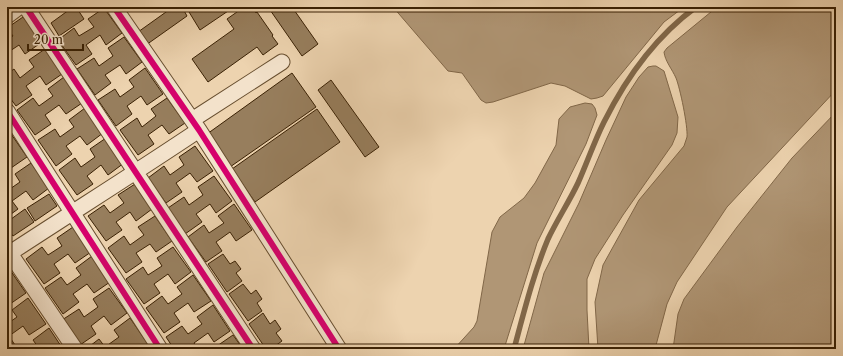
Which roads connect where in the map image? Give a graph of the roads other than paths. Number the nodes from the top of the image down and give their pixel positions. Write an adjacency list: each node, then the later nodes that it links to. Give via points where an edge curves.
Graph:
1 (19, 7): 4 (street)
2 (26, 7): 8 (street)
3 (114, 7): 7 (street)
4 (7, 16)
5 (282, 62): 7 (street)
6 (7, 111): 9 (street)
7 (195, 125): 8 (street); 14 (street)
8 (135, 173): 9 (street); 13 (street)
9 (72, 212): 10 (street); 12 (street)
10 (8, 253): 11 (street)
11 (75, 349)
12 (160, 349)
13 (253, 349)
14 (339, 349)

